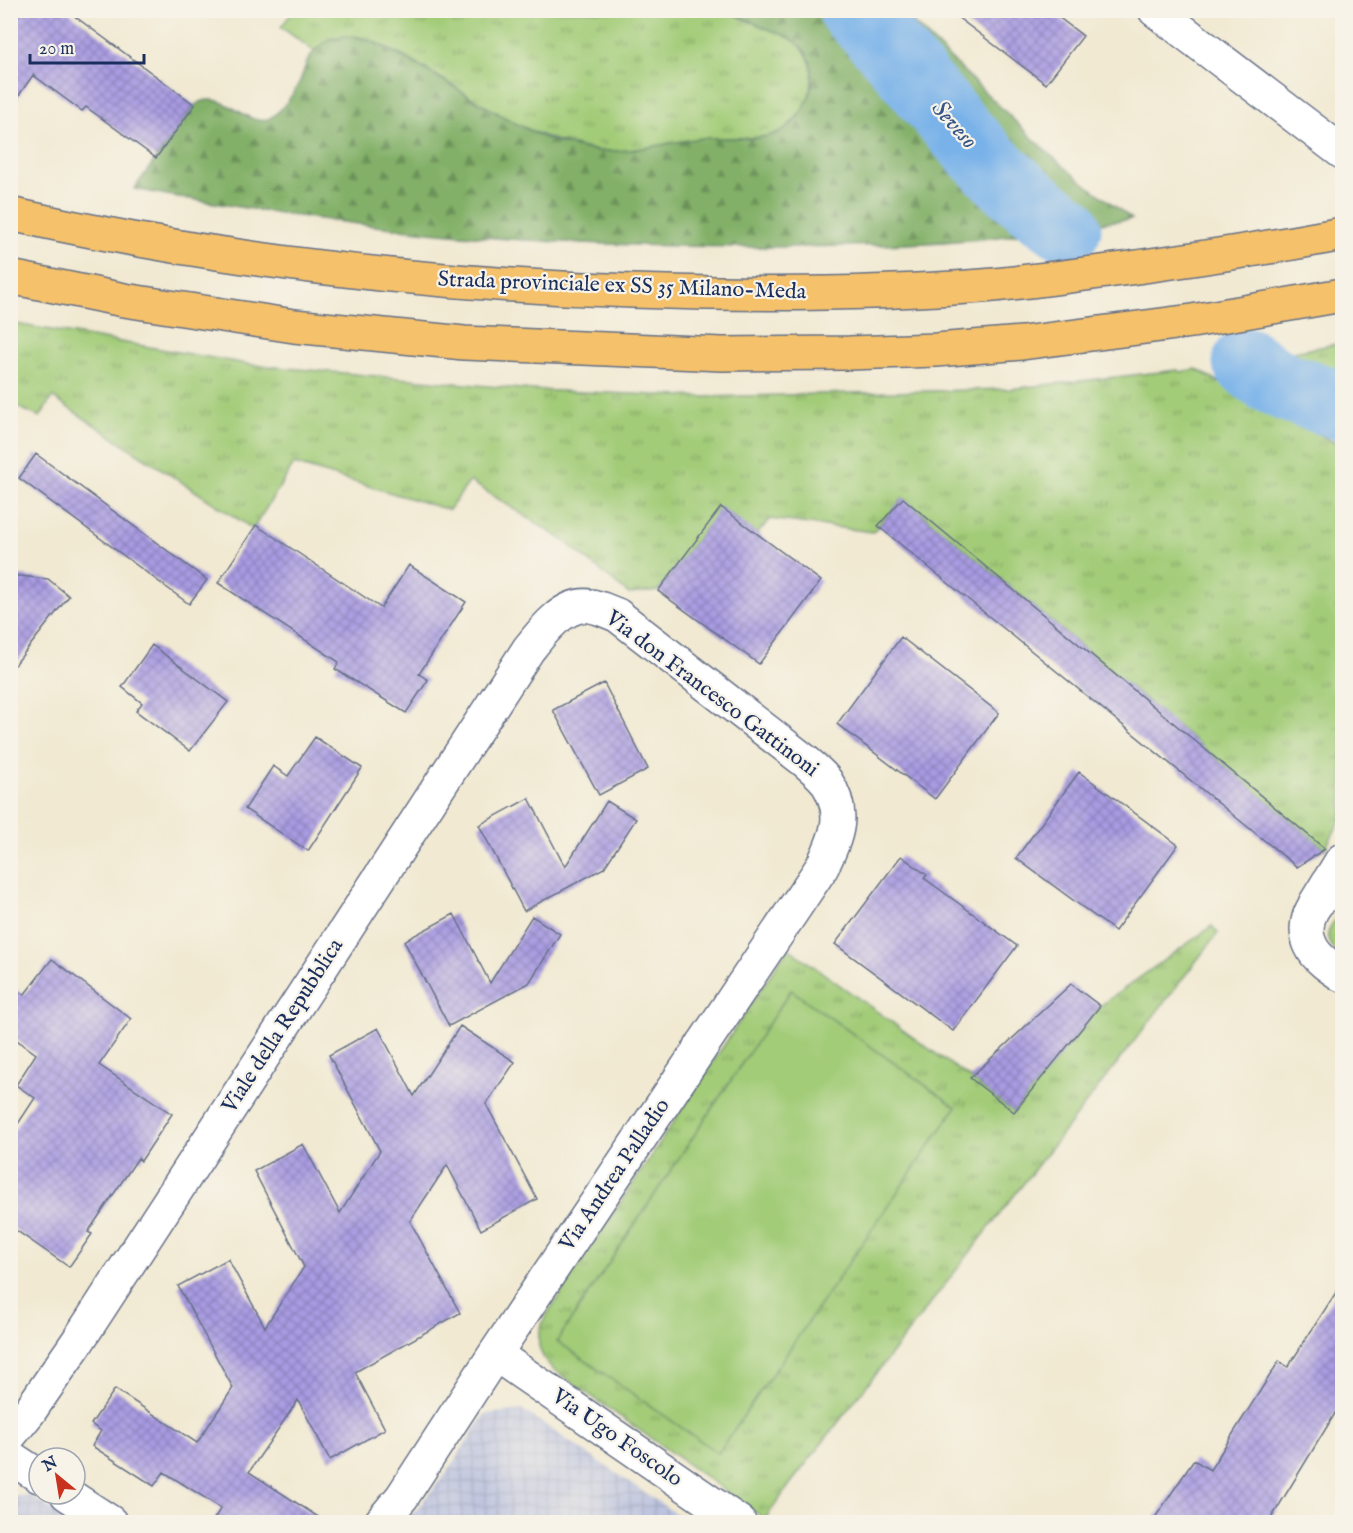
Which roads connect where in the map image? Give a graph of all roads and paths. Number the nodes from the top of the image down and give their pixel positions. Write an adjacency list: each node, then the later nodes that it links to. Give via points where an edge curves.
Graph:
1 (1155, 10): 2 (street)
2 (1342, 152)
3 (10, 214): 4 (highway, Strada provinciale ex SS 35 Milano-Meda, via 260,260 346,271 512,286 685,293 983,286 1177,261)
4 (1342, 234)
5 (10, 277): 6 (highway, via 124,300 294,326 464,343 722,354 849,353 1022,344)
6 (1342, 295)
7 (556, 618): 8 (street, Via don Francesco Gattinoni, via 588,605 617,615 805,761 825,780 837,802); 14 (street, Viale della Repubblica, via 528,650 78,1341)
8 (838, 823): 13 (street, Via Andrea Palladio, via 822,867)
9 (1342, 861): 11 (street)
10 (1342, 889): 11 (street, via 1325,895)
11 (1314, 905): 12 (street, via 1307,919 1311,947)
12 (1342, 975)
13 (495, 1354): 19 (street, Via Andrea Palladio, via 402,1497); 20 (street, Via Ugo Foscolo)
14 (10, 1436)
15 (10, 1457): 16 (street)
16 (27, 1468)
17 (85, 1506): 18 (street)
18 (110, 1522)
19 (381, 1522)
20 (739, 1522)

